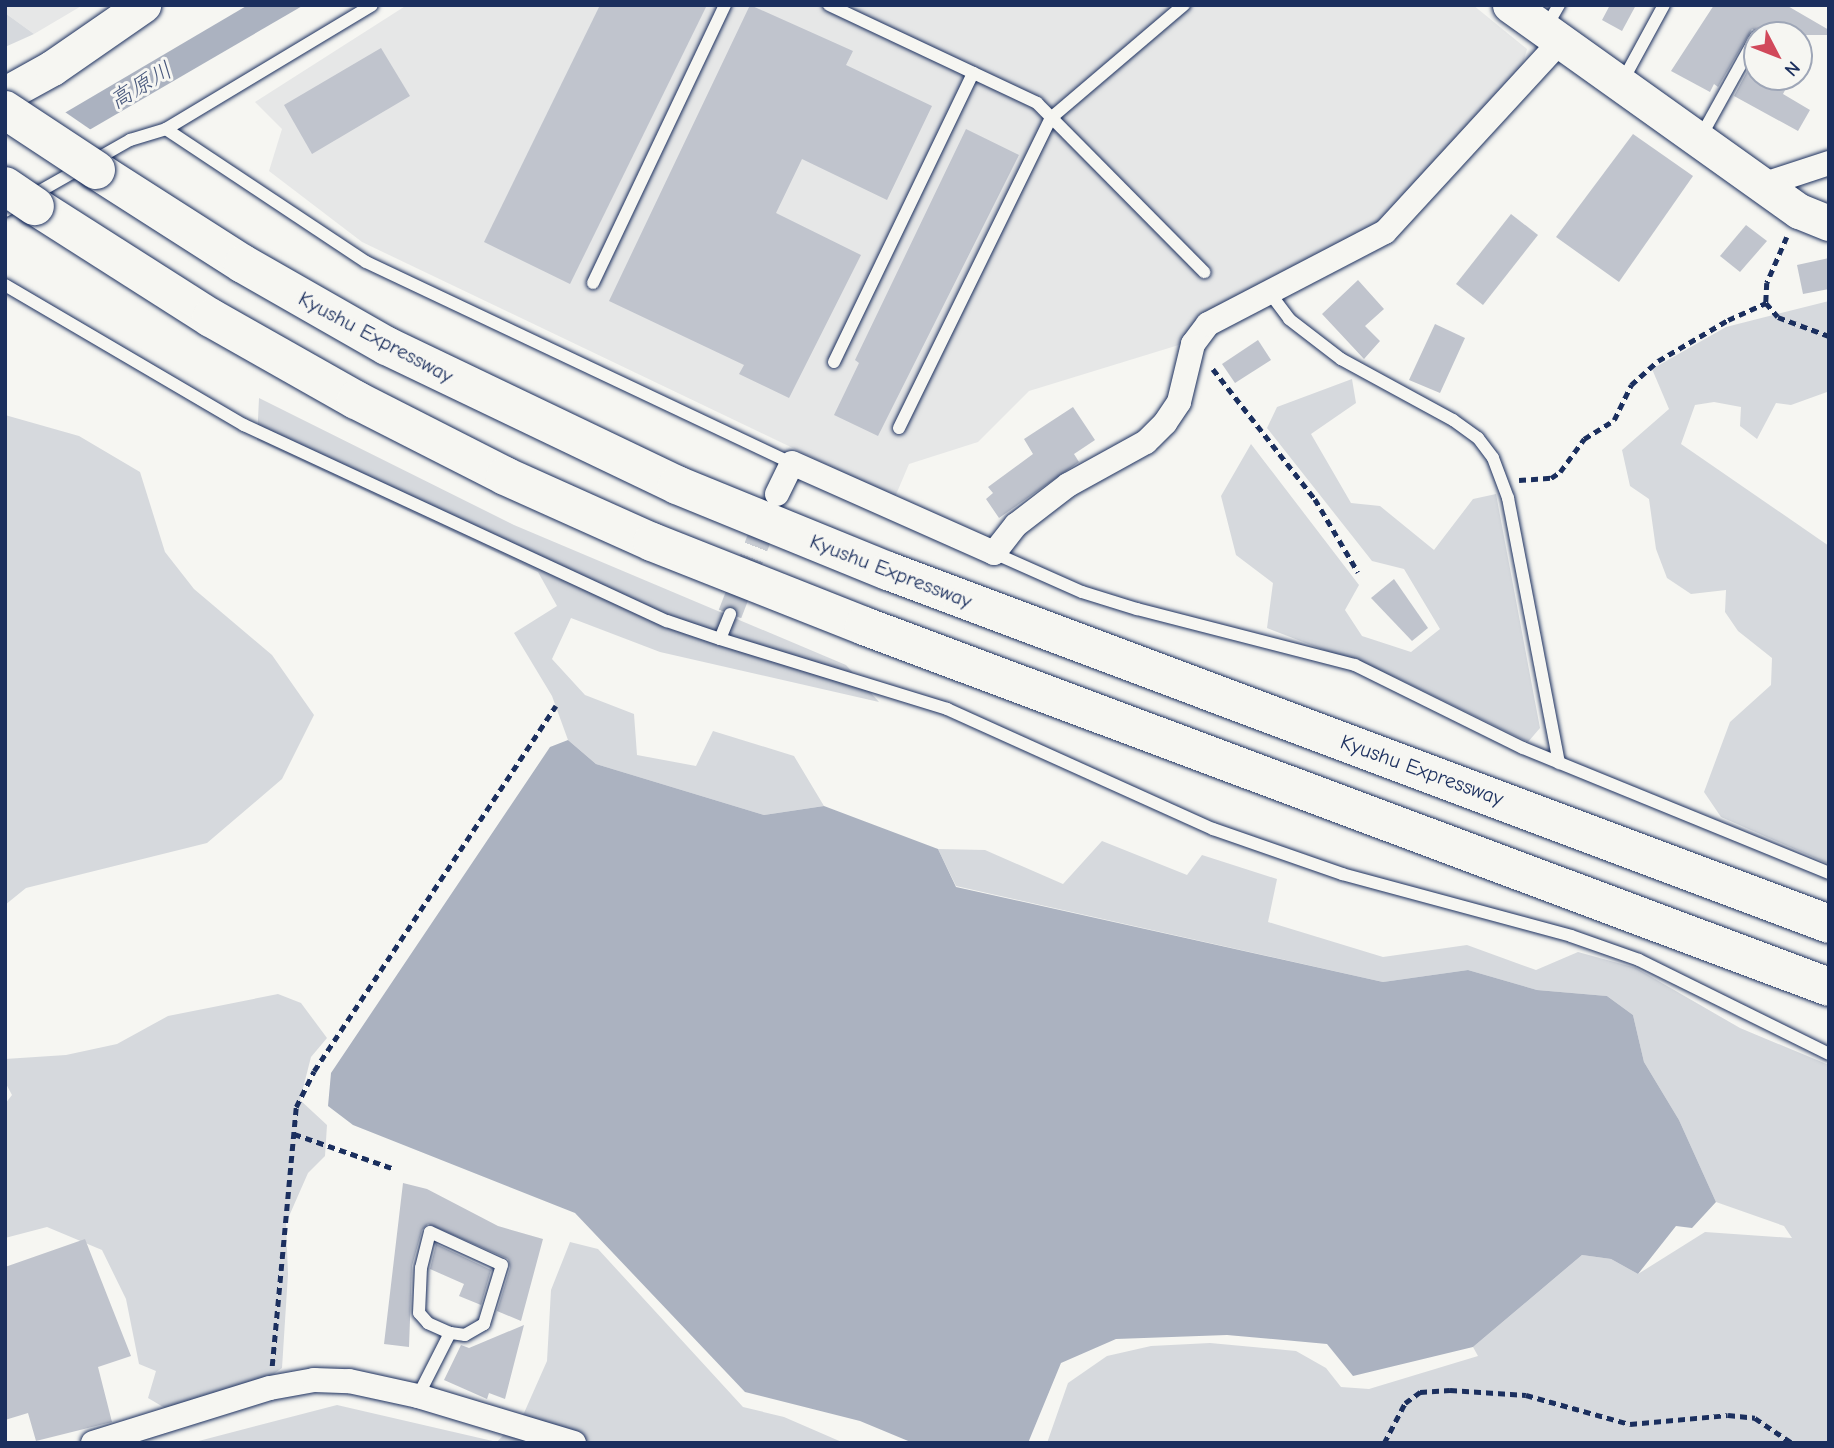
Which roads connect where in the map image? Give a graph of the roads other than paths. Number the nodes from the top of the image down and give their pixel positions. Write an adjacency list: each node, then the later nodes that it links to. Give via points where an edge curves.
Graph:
1 (142, 5): 12 (street, via 52,68)
2 (372, 5): 15 (lane)
3 (726, 5): 22 (lane)
4 (829, 5): 10 (lane)
5 (1184, 5): 14 (lane)
6 (1510, 5): 8 (street)
7 (1664, 5): 11 (lane)
8 (1554, 26): 11 (street); 24 (street, via 1385,232)
9 (1743, 61): 16 (lane)
10 (973, 73): 14 (lane, via 1037,103); 25 (lane)
11 (1620, 85): 16 (street)
12 (5, 94)
13 (5, 110): 34 (highway, Kyushu Expressway, bridge, via 243,264 387,346 677,485 901,576)
14 (1051, 118): 21 (lane); 26 (lane)
15 (166, 130): 19 (lane, via 130,139); 27 (lane, via 366,262)
16 (1699, 141): 18 (street)
17 (1829, 163): 18 (street)
18 (1762, 185): 20 (street)
19 (15, 201): 35 (highway, via 356,400 505,476 652,542 864,626)
20 (1814, 217)
21 (1204, 272)
22 (593, 283)
23 (5, 285): 31 (lane, via 244,425 667,621)
24 (1269, 292): 29 (street, via 1208,324 1193,344 1179,402 1146,442 1068,485 1016,526); 32 (lane, via 1289,319 1341,359 1478,438 1502,481)
25 (834, 362)
26 (899, 428)
27 (792, 463): 28 (street); 29 (street)
28 (777, 494)
29 (994, 553): 32 (lane, via 1137,610 1355,665)
30 (730, 614): 31 (lane)
31 (720, 639): 36 (lane, via 947,709 1213,829 1342,874 1571,936 1639,960)
32 (1559, 763): 33 (lane)
33 (1829, 873)
34 (1829, 924)
35 (1829, 987)
36 (1829, 1055)
37 (450, 1333): 37 (lane, via 428,1323 419,1312 421,1268 430,1232 502,1265 484,1324 466,1335); 38 (lane)
38 (418, 1396): 39 (street, via 349,1381 313,1380 270,1388); 40 (street)
39 (93, 1443)
40 (574, 1443)

